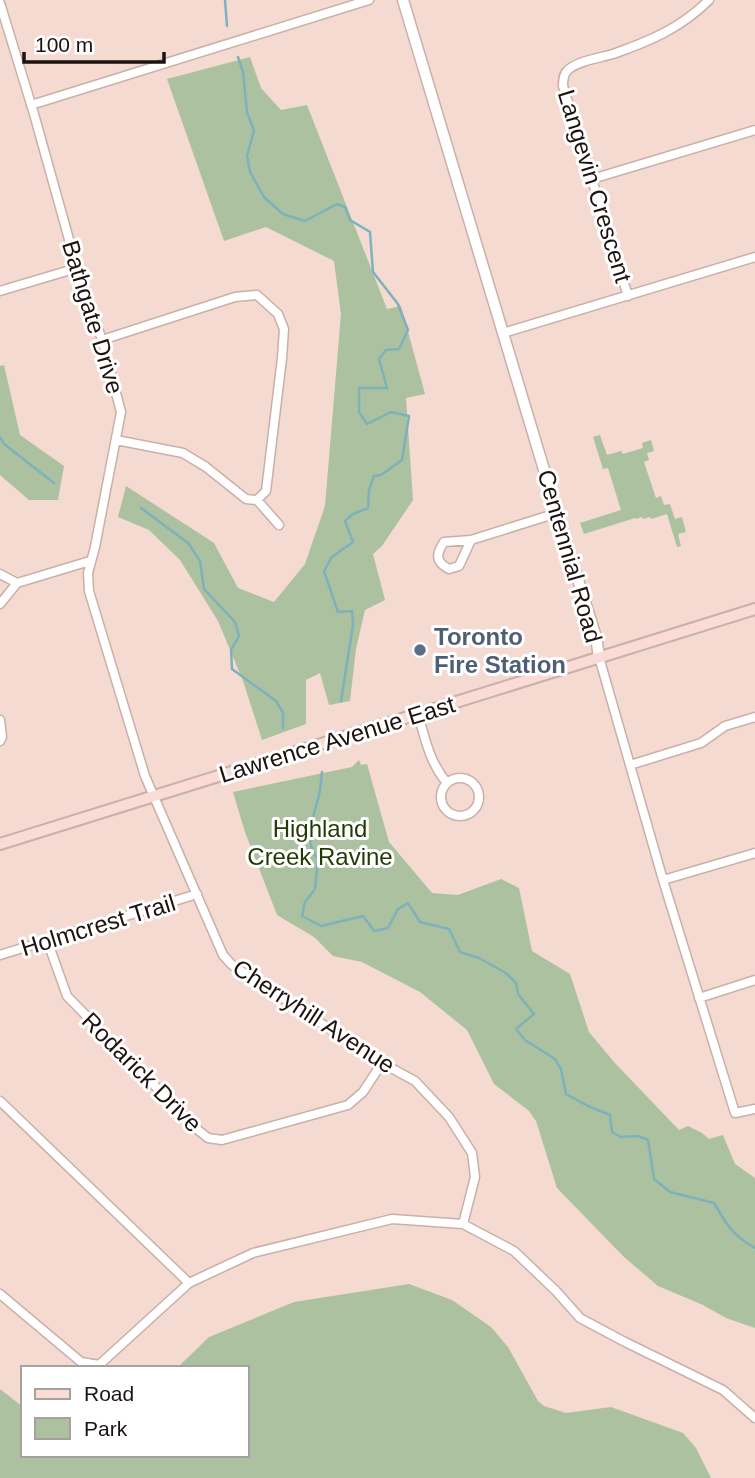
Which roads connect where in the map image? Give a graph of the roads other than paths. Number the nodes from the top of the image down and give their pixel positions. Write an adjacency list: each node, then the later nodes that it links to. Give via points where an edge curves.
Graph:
1 (369, 0): 5 (street)
2 (403, 0): 12 (street, Centennial Road)
3 (709, 0): 7 (street, Langevin Crescent, via 667,33 565,72 562,86)
4 (0, 3): 5 (street, Bathgate Drive)
5 (31, 105): 9 (street, Bathgate Drive)
6 (755, 130): 7 (street)
7 (593, 179): 11 (street, Langevin Crescent)
8 (755, 257): 11 (street)
9 (77, 268): 10 (street); 13 (street, Bathgate Drive)
10 (0, 291)
11 (628, 296): 12 (street)
12 (503, 333): 16 (street, Centennial Road)
13 (102, 340): 14 (street, Bathgate Drive, via 121,412); 15 (street, via 235,297 257,295 278,314 284,329 282,358 266,491)
14 (116, 440): 15 (street, via 183,453 246,499); 19 (street, Bathgate Drive)
15 (257, 500): 17 (street)
16 (557, 513): 18 (street); 24 (street, Centennial Road)
17 (279, 525)
18 (471, 540): 18 (street, via 444,542 438,551 441,565 449,569 460,566)
19 (90, 561): 21 (street); 31 (street, Bathgate Drive, via 89,591)
20 (0, 574): 21 (street)
21 (17, 583): 22 (street)
22 (0, 604)
23 (755, 609): 24 (main road, Lawrence Avenue East)
24 (599, 657): 25 (main road, Lawrence Avenue East); 29 (street, Centennial Road)
25 (418, 714): 30 (street, via 432,760); 31 (main road, Lawrence Avenue East)
26 (755, 718): 29 (street, via 725,726 701,743)
27 (0, 720): 28 (street)
28 (0, 741)
29 (630, 765): 34 (street, Centennial Road)
30 (447, 783): 30 (street, via 441,795 444,807 454,815 472,811 479,795 474,784 457,778)
31 (152, 795): 32 (main road, Lawrence Avenue East); 35 (street, Cherryhill Avenue)
32 (0, 844)
33 (755, 853): 34 (street)
34 (663, 880): 39 (street, Centennial Road)
35 (197, 894): 36 (street, Holmcrest Trail); 40 (street, Cherryhill Avenue, via 223,955 232,965)
36 (47, 940): 37 (street, Holmcrest Trail); 40 (street, Rodarick Drive, via 67,996 208,1138 222,1140 348,1105)
37 (0, 955)
38 (755, 980): 39 (street)
39 (699, 998): 42 (street, Centennial Road, via 735,1113)
40 (382, 1063): 43 (street, Cherryhill Avenue, via 415,1081 450,1117 472,1153 475,1177)
41 (0, 1101): 44 (street)
42 (755, 1109)
43 (463, 1224): 44 (street, via 392,1219 253,1253); 46 (street, via 514,1251 580,1318 723,1390)
44 (189, 1283): 45 (street, via 99,1365 81,1362)
45 (0, 1294)
46 (755, 1418)

